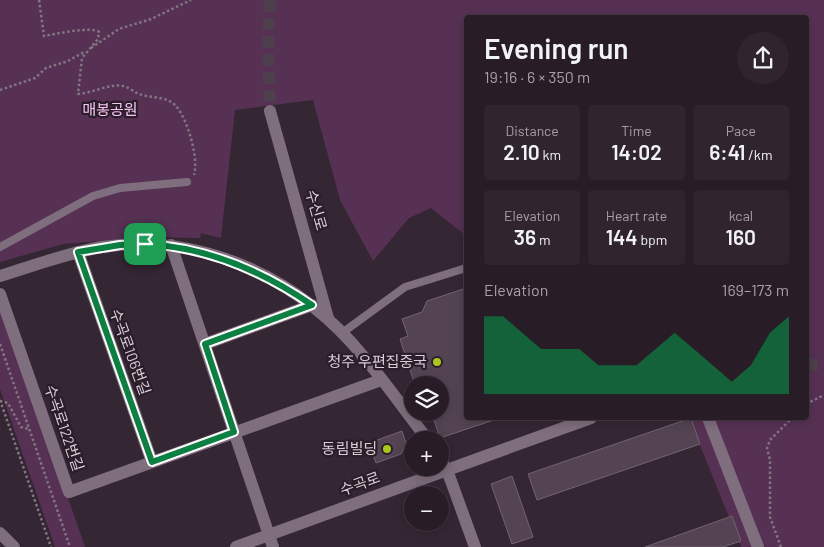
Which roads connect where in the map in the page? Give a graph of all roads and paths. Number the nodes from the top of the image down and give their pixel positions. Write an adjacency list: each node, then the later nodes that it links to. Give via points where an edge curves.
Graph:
1 (39, 0): 3 (path, via 44,36 96,30 98,39)
2 (191, 0): 3 (path, via 151,19 119,29)
3 (87, 50): 4 (path, via 46,68 35,78); 6 (path, via 82,58 78,94 124,86 138,94 168,100 176,106 189,131 195,159 194,175)
4 (0, 90)
5 (270, 111): 14 (street, 수신로)
6 (187, 182): 8 (lane, via 120,188 93,196)
7 (171, 246): 9 (street, via 120,245); 13 (street, via 230,260 274,280); 17 (street)
8 (0, 247)
9 (78, 252): 11 (street); 28 (street, 수곡로106번길)
10 (464, 269): 15 (lane, via 405,287)
11 (0, 276)
12 (0, 294): 28 (street, 수곡로122번길, via 69,492)
13 (312, 305): 14 (street); 17 (street)
14 (328, 318): 15 (street)
15 (342, 333): 18 (street)
16 (0, 344): 25 (path)
17 (205, 344): 27 (street)
18 (381, 380): 26 (street); 27 (street, 수곡로122번길)
19 (824, 395): 21 (path)
20 (0, 401): 25 (path, via 8,404 21,426); 35 (path)
21 (809, 402)
22 (585, 420): 29 (street, 수곡로)
23 (709, 420): 39 (street)
24 (790, 420): 40 (path, via 770,440 767,448 770,517)
25 (29, 429): 36 (path)
26 (421, 431)
27 (234, 432): 28 (street, 수곡로122번길); 33 (street)
28 (152, 462)
29 (449, 469)
30 (432, 476): 33 (street, 수곡로)
31 (449, 476): 38 (street)
32 (0, 534): 34 (street)
33 (271, 541): 37 (street, 수곡로)
34 (14, 547)
35 (51, 547)
36 (70, 547)
37 (236, 547)
38 (475, 547)
39 (758, 547)
40 (781, 547)

